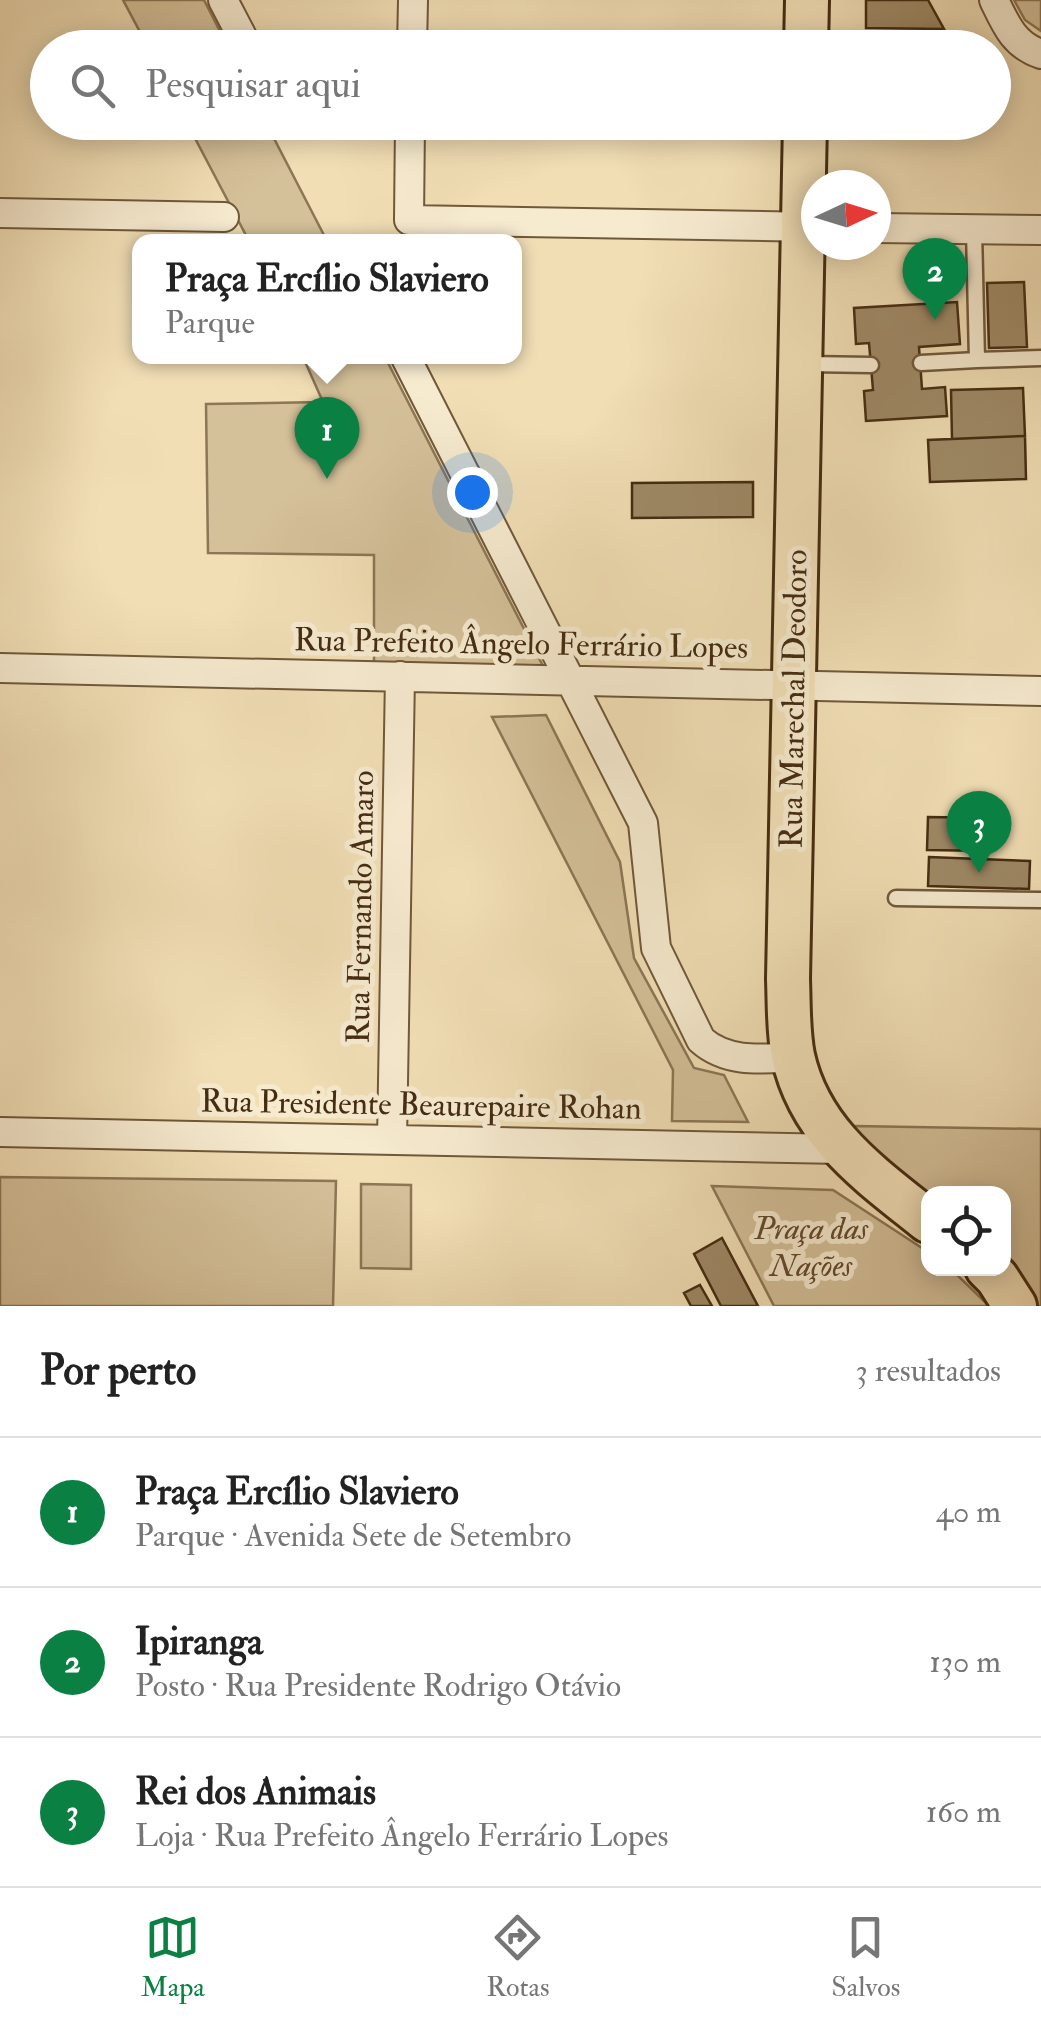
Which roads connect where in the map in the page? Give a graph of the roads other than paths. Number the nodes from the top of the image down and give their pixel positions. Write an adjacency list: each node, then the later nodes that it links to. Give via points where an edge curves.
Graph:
1 (223, 0): 5 (street)
2 (413, 0): 6 (street)
3 (807, 0): 7 (main road)
4 (994, 0): 8 (street)
5 (239, 30)
6 (412, 30)
7 (806, 30)
8 (1008, 30)
9 (1011, 36): 10 (street)
10 (1041, 54)
11 (410, 140): 16 (street, via 408,220)
12 (806, 140): 13 (main road, Rua Marechal Deodoro)
13 (807, 170)
14 (0, 212): 15 (street)
15 (224, 216)
16 (801, 226)
17 (891, 228): 18 (street)
18 (974, 230): 19 (street); 22 (lane)
19 (1041, 230)
20 (807, 260): 25 (main road, Rua Marechal Deodoro)
21 (1041, 358): 22 (lane)
22 (977, 360): 23 (lane)
23 (920, 363)
24 (409, 364): 29 (street)
25 (800, 364): 26 (lane); 30 (main road, Rua Marechal Deodoro)
26 (871, 364)
27 (0, 668): 28 (street, Rua Prefeito Ângelo Ferrário Lopes)
28 (400, 676): 29 (street, Rua Prefeito Ângelo Ferrário Lopes); 36 (street, Rua Fernando Amaro)
29 (569, 680): 30 (street, Rua Prefeito Ângelo Ferrário Lopes); 34 (street, via 643,823 656,948 701,1040 745,1058)
30 (794, 686): 31 (street, Rua Prefeito Ângelo Ferrário Lopes); 34 (main road, Rua Marechal Deodoro, via 788,979)
31 (1041, 690)
32 (896, 898): 33 (lane)
33 (1041, 900)
34 (793, 1057): 37 (main road, Rua Marechal Deodoro, via 806,1094)
35 (0, 1132): 36 (street, Rua Presidente Beaurepaire Rohan)
36 (392, 1140): 37 (street, Rua Presidente Beaurepaire Rohan)
37 (841, 1148): 38 (main road, Rua Marechal Deodoro)
38 (921, 1215)
39 (995, 1276): 40 (main road)
40 (1016, 1306)

